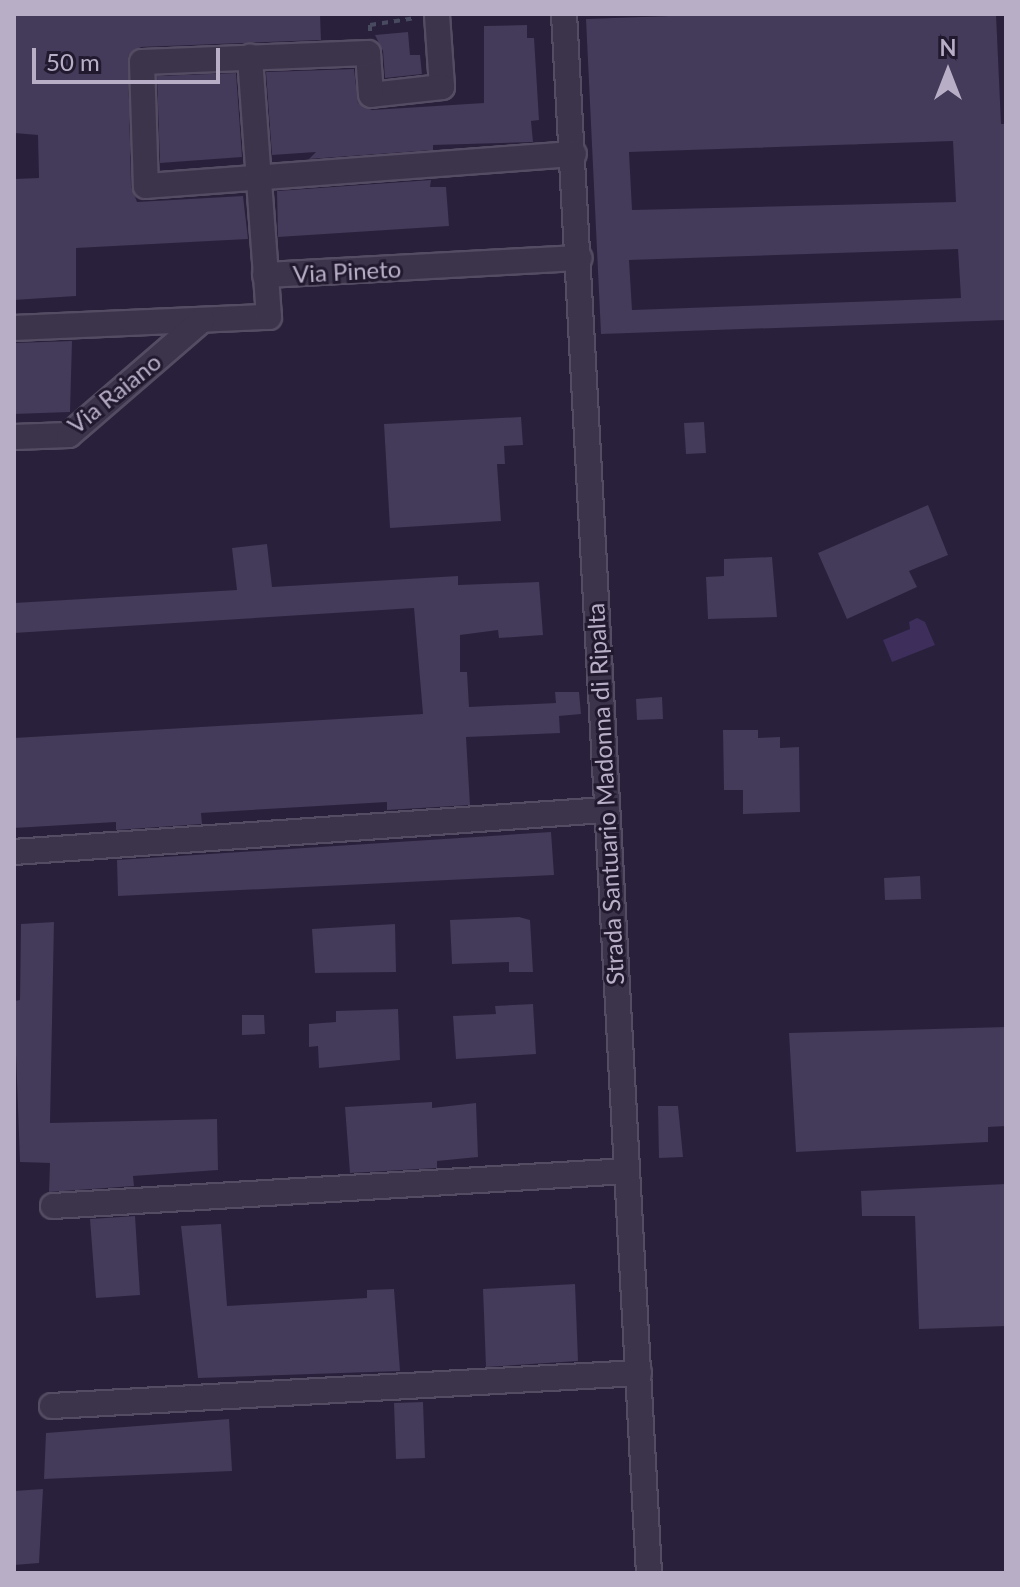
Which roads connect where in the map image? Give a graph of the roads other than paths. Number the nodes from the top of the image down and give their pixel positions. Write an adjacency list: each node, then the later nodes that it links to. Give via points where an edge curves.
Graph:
1 (564, 14): 4 (street, Strada Santuario Madonna di Ripalta)
2 (437, 15): 3 (street, via 442,87 371,95 368,53)
3 (250, 57): 5 (street); 5 (street, via 142,62 146,186)
4 (574, 154): 5 (street); 6 (street, Strada Santuario Madonna di Ripalta)
5 (260, 177): 7 (street)
6 (580, 258): 7 (street, Via Pineto); 11 (street, Strada Santuario Madonna di Ripalta)
7 (265, 275): 8 (street, Via Pineto, via 269,317)
8 (202, 320): 9 (street, Via Pineto); 10 (street, Via Raiano, via 69,435)
9 (14, 328)
10 (14, 437)
11 (604, 810): 12 (street); 13 (street, Strada Santuario Madonna di Ripalta)
12 (14, 852)
13 (627, 1171): 14 (street); 15 (street, Strada Santuario Madonna di Ripalta)
14 (53, 1206)
15 (639, 1373): 16 (street); 17 (street, Strada Santuario Madonna di Ripalta)
16 (52, 1406)
17 (649, 1573)

